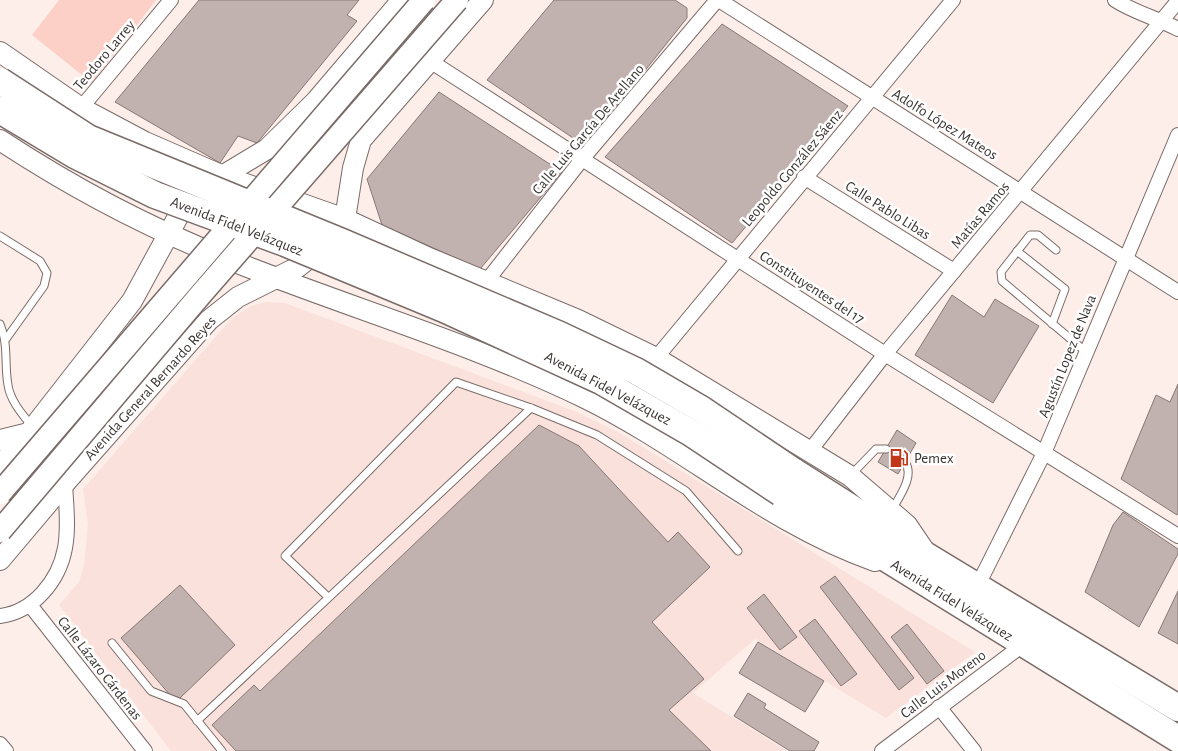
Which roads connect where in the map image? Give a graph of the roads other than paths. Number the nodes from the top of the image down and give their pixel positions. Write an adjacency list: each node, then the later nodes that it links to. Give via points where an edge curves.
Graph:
1 (171, 0): 17 (street, Teodoro Larrey)
2 (402, 0): 16 (street)
3 (424, 0): 60 (main road, bridge)
4 (457, 0): 62 (main road, Avenida General Bernardo Reyes, bridge)
5 (483, 0): 13 (street, Avenida General Bernardo Reyes)
6 (718, 0): 15 (street, Adolfo López Mateos); 23 (street, Calle Luis García De Arellano)
7 (953, 0): 15 (street, Leopoldo González Sáenz)
8 (1115, 0): 10 (street, via 1142,15)
9 (1178, 0): 10 (street, Matías Ramos)
10 (1162, 20): 11 (street); 27 (street, Matías Ramos)
11 (1178, 29)
12 (0, 52): 17 (street)
13 (430, 61): 22 (street, Avenida General Bernardo Reyes); 23 (street, Constituyentes del 17)
14 (0, 81): 57 (highway, Avenida Fidel Velázquez, bridge, via 88,138 351,246 636,371 701,409)
15 (873, 98): 25 (street, Leopoldo González Sáenz); 27 (street, Adolfo López Mateos)
16 (316, 101): 22 (street, via 317,122 322,132 340,142); 24 (street, via 267,149)
17 (81, 108): 19 (street)
18 (0, 110): 57 (highway, Avenida Fidel Velázquez, bridge, via 75,155 155,195 285,243 444,309 601,381 691,433)
19 (124, 130): 24 (street); 26 (street, via 127,158 118,174 93,187)
20 (1178, 135): 35 (street, Agustín Lopez de Nava)
21 (0, 140): 26 (street, via 41,167)
22 (361, 140): 28 (street, Avenida General Bernardo Reyes)
23 (584, 158): 34 (street, Constituyentes del 17); 38 (street, Calle Luis García De Arellano)
24 (223, 176): 28 (street); 29 (street, via 191,199)
25 (804, 177): 34 (street, Leopoldo González Sáenz); 36 (street, Calle Pablo Libas)
26 (75, 184): 29 (street)
27 (1022, 192): 35 (street, Adolfo López Mateos); 36 (street, Matías Ramos)
28 (345, 219): 33 (street); 37 (street, Avenida General Bernardo Reyes, via 325,247)
29 (169, 232): 37 (street, via 224,258); 40 (street)
30 (0, 236): 44 (lane, via 40,261 47,273 44,286)
31 (1056, 250): 32 (lane, via 1034,234)
32 (1017, 251): 43 (lane, via 1065,290); 43 (lane, via 1001,272 1002,281)
33 (428, 258): 38 (street); 41 (street, via 410,260 389,279 387,307)
34 (737, 258): 47 (street, Constituyentes del 17); 48 (street, Leopoldo González Sáenz)
35 (1124, 259): 39 (street, Adolfo López Mateos); 46 (street, Agustín Lopez de Nava)
36 (954, 271): 47 (street, Matías Ramos)
37 (278, 277): 41 (street); 45 (street, Avenida General Bernardo Reyes, via 224,307)
38 (486, 282): 48 (street, via 578,320)
39 (1178, 292)
40 (132, 301): 45 (street, via 152,296 173,304 187,321 190,332); 50 (street)
41 (396, 322): 67 (street, via 587,399 758,504 826,541)
42 (0, 324): 44 (lane)
43 (1052, 324): 46 (lane)
44 (6, 339): 50 (lane, via 8,386)
45 (187, 345): 59 (street, Avenida General Bernardo Reyes)
46 (1086, 352): 53 (street, Agustín Lopez de Nava)
47 (885, 354): 53 (street, Constituyentes del 17); 57 (street, Matías Ramos)
48 (656, 358): 57 (street)
49 (531, 408): 64 (lane, via 598,435 680,486); 69 (lane); 69 (lane, via 456,382 285,556)
50 (28, 434): 51 (street); 54 (street); 56 (street)
51 (0, 440)
52 (886, 449): 58 (lane, via 876,449)
53 (1044, 453): 63 (street, Constituyentes del 17); 68 (street, Agustín Lopez de Nava)
54 (0, 456)
55 (905, 462): 61 (lane, via 909,468 908,477)
56 (0, 466)
57 (794, 472): 58 (street); 65 (highway, Avenida Fidel Velázquez); 67 (highway, Avenida Fidel Velázquez)
58 (850, 476): 61 (street)
59 (65, 483): 66 (street, Avenida General Bernardo Reyes); 70 (street, via 65,549 52,580)
60 (0, 493)
61 (892, 510): 65 (street, via 907,525)
62 (0, 531)
63 (1178, 536)
64 (738, 551)
65 (928, 557): 68 (highway, Avenida Fidel Velázquez)
66 (0, 560)
67 (896, 566): 73 (highway, Avenida Fidel Velázquez)
68 (978, 585): 75 (highway, Avenida Fidel Velázquez)
69 (328, 597): 76 (lane)
70 (30, 605): 71 (street); 80 (street, Calle Lázaro Cárdenas)
71 (0, 616)
72 (112, 643): 76 (lane, via 151,691 184,704)
73 (1024, 644): 74 (street, Calle Luis Moreno); 77 (highway, Avenida Fidel Velázquez)
74 (939, 707): 82 (street, Calle Luis Moreno); 83 (street)
75 (1178, 708)
76 (197, 720): 81 (lane)
77 (1178, 739)
78 (0, 744): 79 (street)
79 (6, 751)
80 (145, 751)
81 (222, 751)
82 (882, 751)
83 (974, 751)

